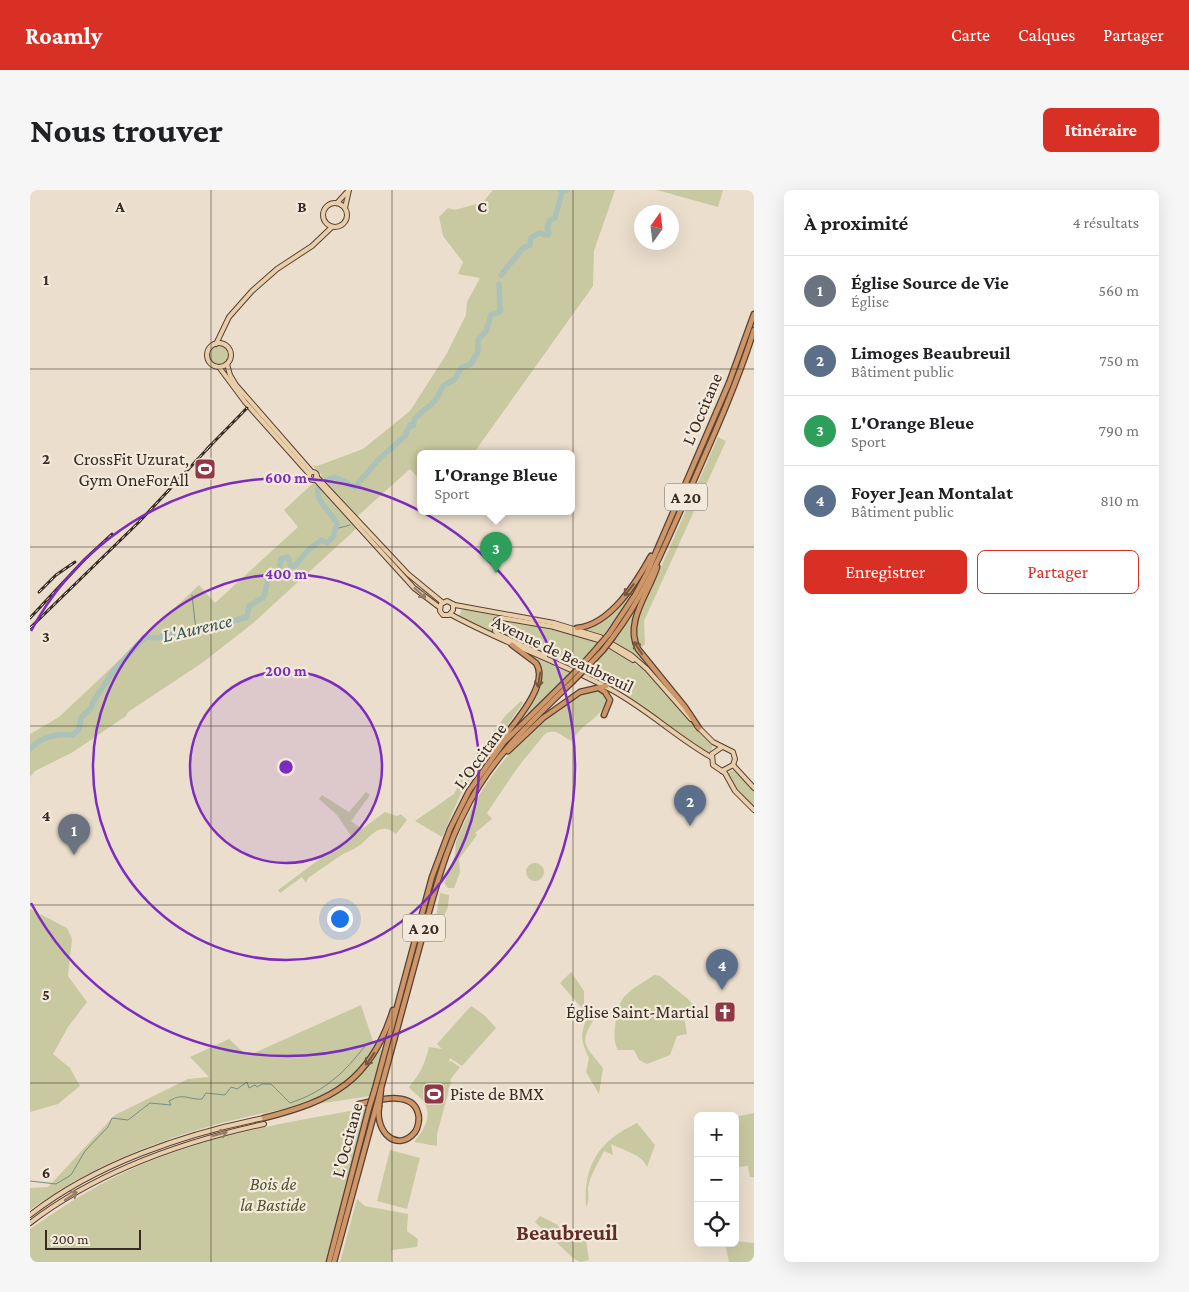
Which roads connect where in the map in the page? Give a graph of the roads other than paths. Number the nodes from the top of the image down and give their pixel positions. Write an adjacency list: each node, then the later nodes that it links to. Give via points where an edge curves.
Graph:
1 (349, 190): 2 (main road); 3 (main road)
2 (337, 203): 3 (main road); 4 (main road, via 328,205 324,210)
3 (345, 208): 5 (main road, via 345,222 340,227)
4 (325, 223): 5 (main road); 6 (main road)
5 (332, 227): 6 (main road)
6 (319, 239): 8 (main road, via 252,291 230,317)
7 (754, 314): 16 (highway, L'Occitane / A 20, via 729,384)
8 (224, 330): 10 (main road); 11 (main road)
9 (754, 330): 16 (highway, L'Occitane / A 20, via 724,411)
10 (216, 344): 11 (main road); 13 (main road, via 208,356 211,364)
11 (226, 346): 12 (main road, via 231,354)
12 (227, 364): 13 (main road); 14 (main road, via 236,385)
13 (219, 367): 14 (main road, via 245,402)
14 (311, 473): 15 (main road); 15 (main road, via 310,479)
15 (316, 478): 17 (main road, via 408,574); 19 (main road, one-way to 19, via 414,588)
16 (659, 550): 23 (highway, one-way to 23, via 607,616 600,622); 27 (highway, L'Occitane / A 20, bridge, via 639,598 600,649); 31 (highway, one-way to 16, via 633,640 634,622)
17 (442, 602): 18 (main road); 19 (main road)
18 (452, 605): 20 (main road, Avenue de Beaubreuil); 21 (main road)
19 (439, 607): 21 (main road, via 443,615)
20 (490, 611): 22 (main road, Avenue de Beaubreuil); 23 (main road, Avenue de Beaubreuil)
21 (450, 614): 24 (main road, Avenue de Beaubreuil)
22 (554, 627): 25 (main road, Avenue de Beaubreuil, via 602,642); 26 (main road, via 502,618 496,620 494,626 498,634)
23 (577, 628): 25 (main road, Avenue de Beaubreuil, via 615,644)
24 (512, 645): 26 (main road, Avenue de Beaubreuil); 37 (highway, one-way to 37, via 536,663 540,679 534,694)
25 (647, 670): 31 (main road, Avenue de Beaubreuil)
26 (585, 676): 28 (main road, Avenue de Beaubreuil)
27 (570, 681): 36 (highway, L'Occitane / A 20, via 517,736); 37 (highway, L'Occitane / A 20, via 513,732)
28 (606, 686): 29 (highway); 33 (main road, Avenue de Beaubreuil, via 654,715 696,750)
29 (599, 688): 30 (highway, via 610,700); 36 (highway, via 580,692 543,718)
30 (604, 715)
31 (700, 728): 32 (main road, Avenue de Beaubreuil)
32 (722, 747): 33 (main road, via 716,749); 34 (main road, Avenue de Beaubreuil, via 733,752)
33 (711, 757): 35 (main road, Avenue de Beaubreuil, via 713,765)
34 (733, 765): 35 (main road); 38 (main road, Avenue de Beaubreuil)
35 (722, 771): 39 (main road, Avenue de Beaubreuil, via 736,793)
36 (487, 775): 42 (highway, L'Occitane / A 20, bridge, via 460,821 439,876)
37 (479, 776): 40 (highway, L'Occitane / A 20, via 441,850)
38 (754, 788)
39 (754, 810)
40 (404, 983): 43 (highway, one-way to 43, via 380,1042 358,1074 326,1098); 46 (highway, L'Occitane / A 20, bridge)
41 (359, 1104): 42 (highway, via 403,1099 413,1104 419,1124 405,1139 385,1135 379,1125)
42 (377, 1107): 47 (highway, L'Occitane / A 20)
43 (264, 1121): 44 (main road, via 229,1125 128,1159); 45 (main road, one-way to 43, via 80,1190 131,1164)
44 (30, 1215)
45 (30, 1223)
46 (328, 1262)
47 (334, 1262)

